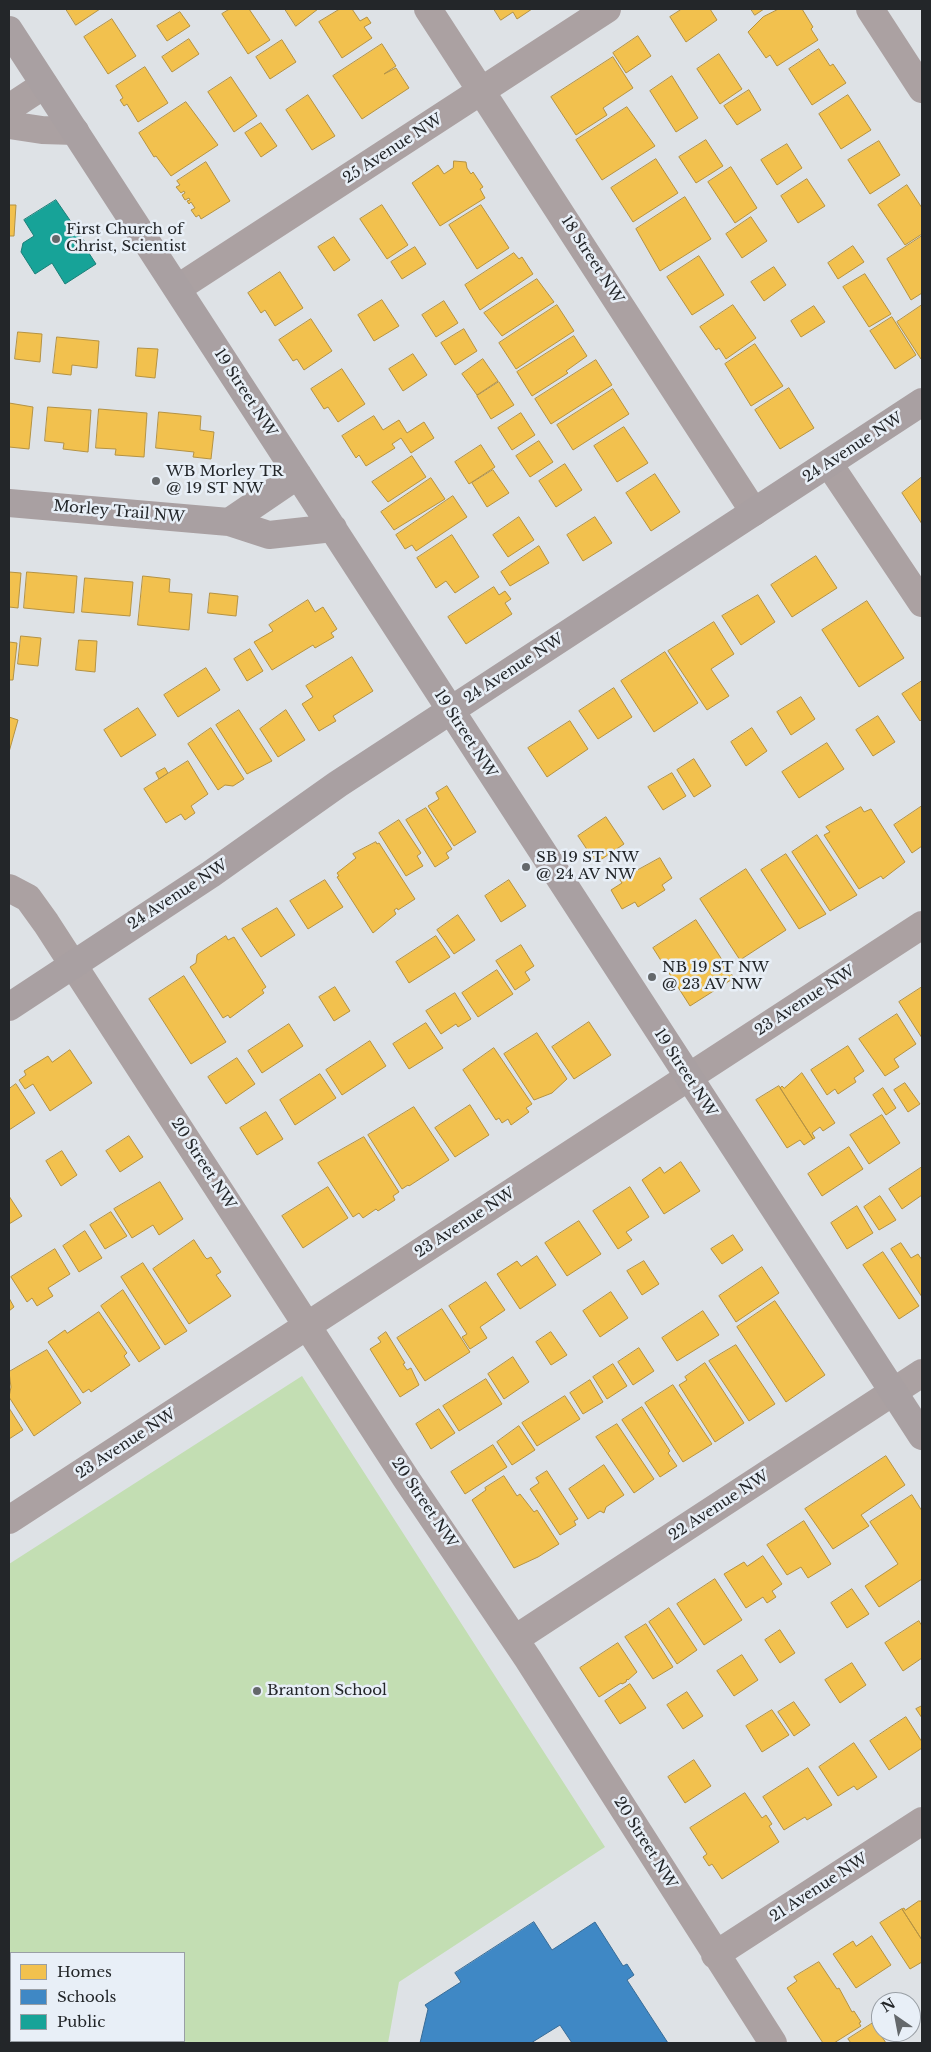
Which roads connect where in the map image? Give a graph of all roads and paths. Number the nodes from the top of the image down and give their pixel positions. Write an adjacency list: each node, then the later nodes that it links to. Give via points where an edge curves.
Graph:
1 (428, 9): 7 (street, 18 Street NW)
2 (607, 9): 7 (street, 25 Avenue NW)
3 (870, 9): 6 (street)
4 (9, 30): 5 (street, 19 Street NW)
5 (44, 85): 8 (street); 10 (street, 19 Street NW)
6 (922, 89)
7 (482, 91): 11 (street, 25 Avenue NW); 16 (street, 18 Street NW)
8 (9, 108)
9 (9, 125): 10 (street)
10 (75, 131): 11 (street, 19 Street NW)
11 (178, 288): 14 (street, 19 Street NW)
12 (922, 402): 13 (street, 24 Avenue NW)
13 (829, 464): 16 (street, 24 Avenue NW); 19 (street)
14 (298, 474): 17 (street); 18 (street, 19 Street NW)
15 (9, 503): 17 (street, Morley Trail NW)
16 (754, 512): 20 (street, 24 Avenue NW)
17 (229, 522): 18 (street, Morley Trail NW, via 269,535)
18 (333, 528): 20 (street, 19 Street NW)
19 (922, 603)
20 (450, 711): 23 (street, 24 Avenue NW); 25 (street, 19 Street NW)
21 (9, 888): 23 (street, 20 Street NW, via 28,898)
22 (922, 925): 25 (street, 23 Avenue NW)
23 (72, 965): 24 (street, 24 Avenue NW); 26 (street, 20 Street NW)
24 (9, 1007)
25 (688, 1078): 26 (street, 23 Avenue NW); 28 (street, 19 Street NW)
26 (309, 1326): 30 (street, 23 Avenue NW); 31 (street, 20 Street NW, via 407,1480)
27 (922, 1373): 28 (street, 22 Avenue NW)
28 (893, 1392): 29 (street, 19 Street NW); 31 (street, 22 Avenue NW)
29 (922, 1436)
30 (9, 1520)
31 (515, 1639): 33 (street, 20 Street NW)
32 (922, 1821): 33 (street, 21 Avenue NW)
33 (715, 1955): 34 (street, 20 Street NW)
34 (773, 2043)

